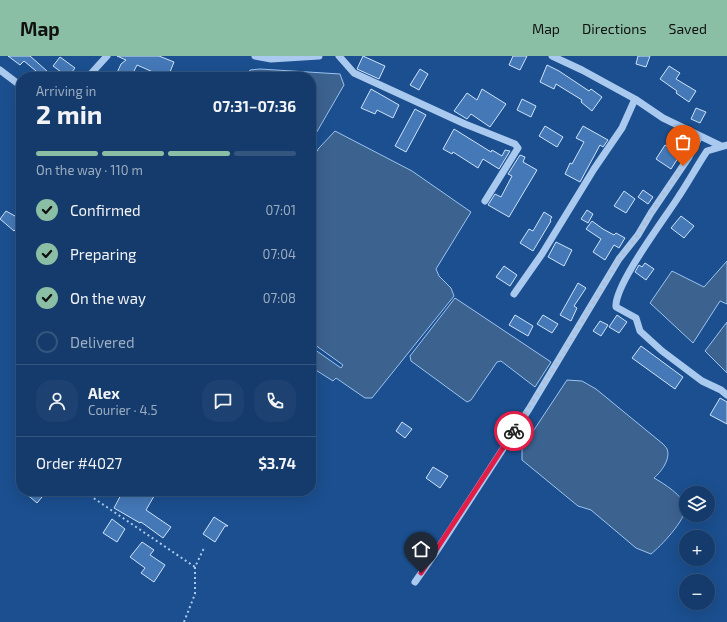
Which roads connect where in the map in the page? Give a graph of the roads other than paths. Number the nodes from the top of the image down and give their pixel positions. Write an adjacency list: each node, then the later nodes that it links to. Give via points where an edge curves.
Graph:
1 (107, 56): 7 (street)
2 (255, 56): 3 (street, via 271,59)
3 (319, 56)
4 (339, 56): 12 (street, via 354,73 515,144 518,148)
5 (552, 56): 9 (street)
6 (0, 70): 8 (street)
7 (93, 72)
8 (16, 82)
9 (634, 99): 10 (street, via 663,118); 13 (street, via 622,128)
10 (700, 136): 11 (street, via 721,146); 15 (street, via 638,235 619,259 528,409)
11 (727, 145): 14 (street, via 707,152 631,270 617,296 616,306 636,318 640,331 662,351 702,381)
12 (485, 201)
13 (514, 294)
14 (727, 395)
15 (415, 582)

